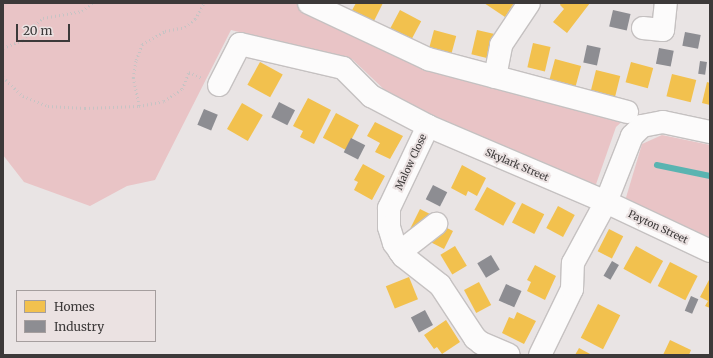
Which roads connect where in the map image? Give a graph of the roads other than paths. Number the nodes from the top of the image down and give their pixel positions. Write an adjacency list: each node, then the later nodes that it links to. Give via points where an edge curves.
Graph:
1 (309, 3): 5 (street, via 428,59)
2 (529, 3): 5 (street, via 502,45)
3 (666, 3): 4 (street, via 663,30)
4 (643, 28)
5 (495, 77): 7 (street)
6 (219, 85): 8 (street, Malow Close, via 240,44 343,68 371,96)
7 (627, 112)
8 (428, 126): 10 (street, Skylark Street); 13 (street, Malow Close, via 389,208 388,227)
9 (710, 132): 10 (street, via 663,122 642,126 632,136)
10 (606, 202): 12 (street, Payton Street); 15 (street, via 573,263 572,289)
11 (436, 224): 13 (street)
12 (710, 251)
13 (400, 252): 14 (street, Malow Close, via 440,285 475,338)
14 (509, 355)
15 (540, 355)

